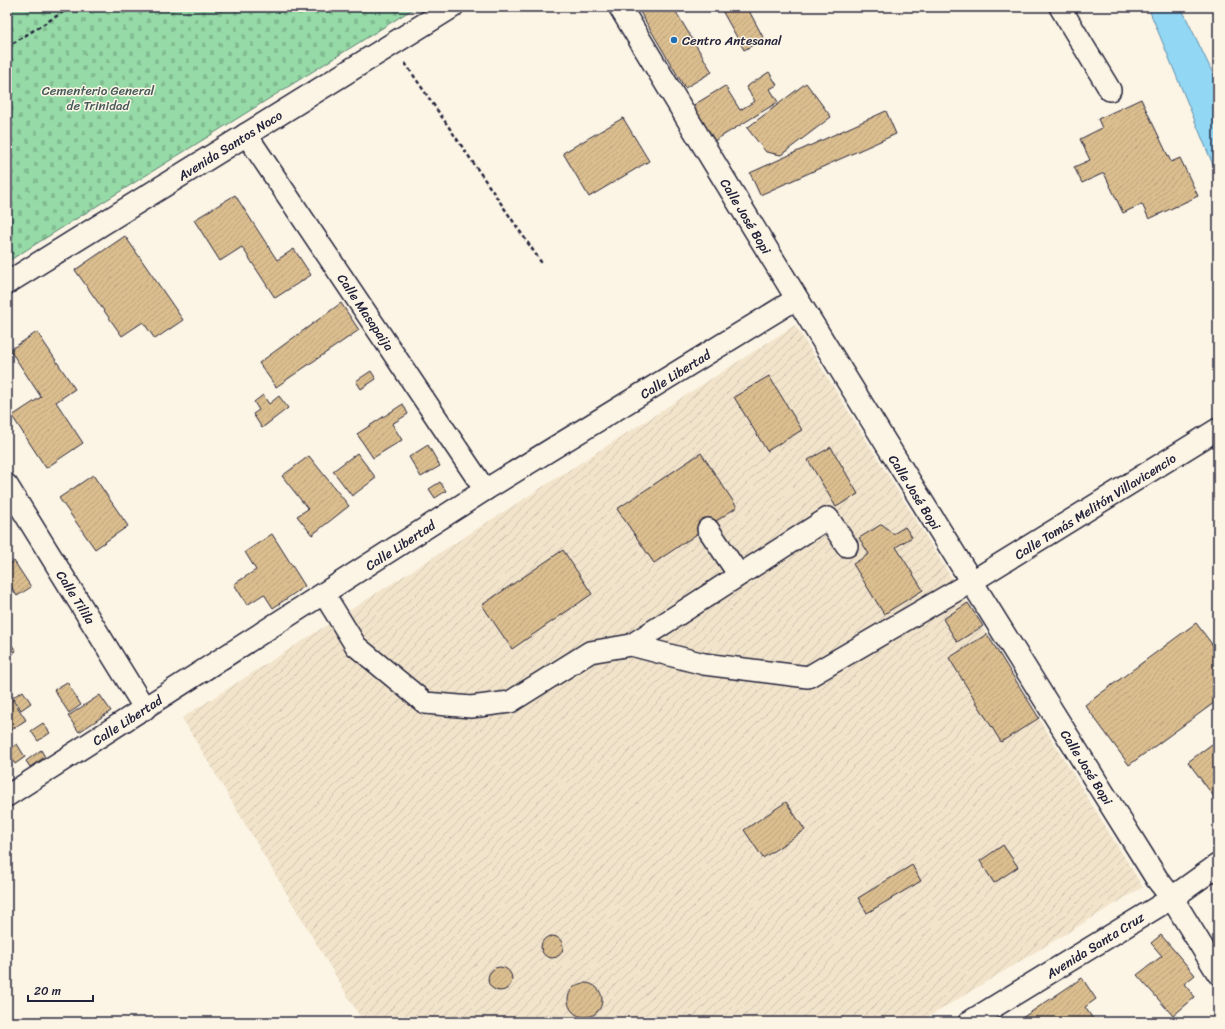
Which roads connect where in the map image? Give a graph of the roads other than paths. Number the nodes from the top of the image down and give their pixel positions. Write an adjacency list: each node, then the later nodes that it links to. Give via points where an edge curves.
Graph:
1 (452, 7): 5 (main road, Avenida Santos Noco)
2 (620, 7): 7 (main road, Calle José Bopi)
3 (1060, 7): 4 (street)
4 (1110, 90)
5 (246, 134): 6 (main road, Avenida Santos Noco); 10 (street, Calle Masapaija)
6 (7, 283)
7 (796, 299): 10 (street, Calle Libertad); 14 (main road, Calle José Bopi)
8 (1218, 429): 14 (street, Calle Tomás Melitón Villavicencio)
9 (7, 485): 17 (street, Calle Tilila)
10 (485, 490): 15 (street, Calle Libertad)
11 (708, 529): 13 (street)
12 (847, 546): 13 (street, via 828,518)
13 (739, 575): 16 (street)
14 (971, 582): 16 (street, Calle Tomás Melitón Villavicencio, via 808,677 704,664); 20 (main road, Calle José Bopi, via 1157,879)
15 (324, 594): 16 (street, via 356,646 425,703 471,707 510,702 590,652); 17 (street, Calle Libertad)
16 (631, 645)
17 (145, 709): 18 (street, Calle Libertad)
18 (7, 796)
19 (1218, 865): 20 (main road, Avenida Santa Cruz)
20 (1172, 898): 21 (main road, Calle José Bopi); 22 (street, Avenida Santa Cruz)
21 (1218, 973)
22 (969, 1022)

